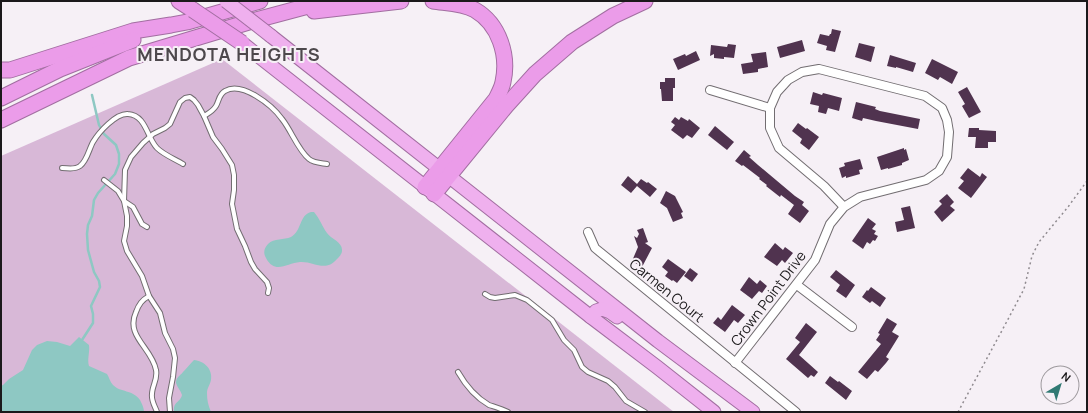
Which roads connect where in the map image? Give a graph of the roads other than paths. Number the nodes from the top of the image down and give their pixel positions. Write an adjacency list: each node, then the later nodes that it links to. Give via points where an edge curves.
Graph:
1 (179, 1): 8 (highway)
2 (226, 1): 22 (highway, bridge)
3 (260, 1): 10 (highway)
4 (327, 1): 9 (highway)
5 (401, 1): 9 (highway, via 299,12)
6 (433, 1): 22 (highway, via 474,9 483,16 495,30 503,46 505,65 503,83 496,99)
7 (645, 1): 22 (highway, via 613,16 572,42 535,74)
8 (193, 6): 11 (highway, bridge)
9 (252, 21): 17 (highway, via 129,58)
10 (171, 25): 12 (highway, via 133,31 10,70); 14 (highway, via 60,69)
11 (242, 43): 24 (highway)
12 (1, 70)
13 (710, 90): 15 (street)
14 (1, 98)
15 (770, 108): 26 (street, Crown Point Drive, via 770,128 779,148 824,186); 26 (street, Crown Point Drive, via 777,92 788,80 802,72 819,70 925,96 942,108 949,132 947,157 939,171 926,180 860,197)
16 (204, 116): 18 (lane, via 194,100 190,97 185,98 180,102 170,124); 20 (lane, via 212,112 225,91 235,88 247,91 282,118 310,159); 30 (lane, via 213,136 232,165 232,204 237,229 255,270 267,282)
17 (1, 120)
18 (150, 136): 19 (lane, via 158,149); 21 (lane, via 137,117 123,114 115,118 93,141 80,166 75,169); 25 (lane, via 132,157 125,170)
19 (183, 164)
20 (327, 164)
21 (62, 168)
22 (444, 172): 24 (highway); 38 (highway, via 658,341)
23 (104, 180): 25 (lane, via 118,191)
24 (429, 191): 33 (highway)
25 (124, 201): 27 (lane, via 132,207 142,224); 32 (lane, via 127,216 124,241)
26 (844, 207): 29 (street, Crown Point Drive, via 830,224 815,260)
27 (147, 227)
28 (588, 232): 35 (street, Carmen Court, via 595,248)
29 (797, 285): 34 (street); 35 (street, Crown Point Drive)
30 (268, 293)
31 (485, 294): 42 (lane, via 495,298 514,295 527,300 552,320 588,372 608,381 626,400)
32 (149, 296): 39 (lane, via 139,304 133,324 134,331 152,358 156,369 152,400); 40 (lane, via 160,313 175,358 169,398)
33 (591, 317): 36 (highway); 38 (highway, via 600,309 610,312 691,374)
34 (852, 328)
35 (735, 363): 45 (street, Carmen Court)
36 (657, 367): 43 (highway); 44 (highway)
37 (458, 372): 41 (lane, via 478,398)
38 (750, 410)
39 (157, 412)
40 (170, 412)
41 (508, 412)
42 (645, 412)
43 (714, 412)
44 (722, 412)
45 (796, 412)

